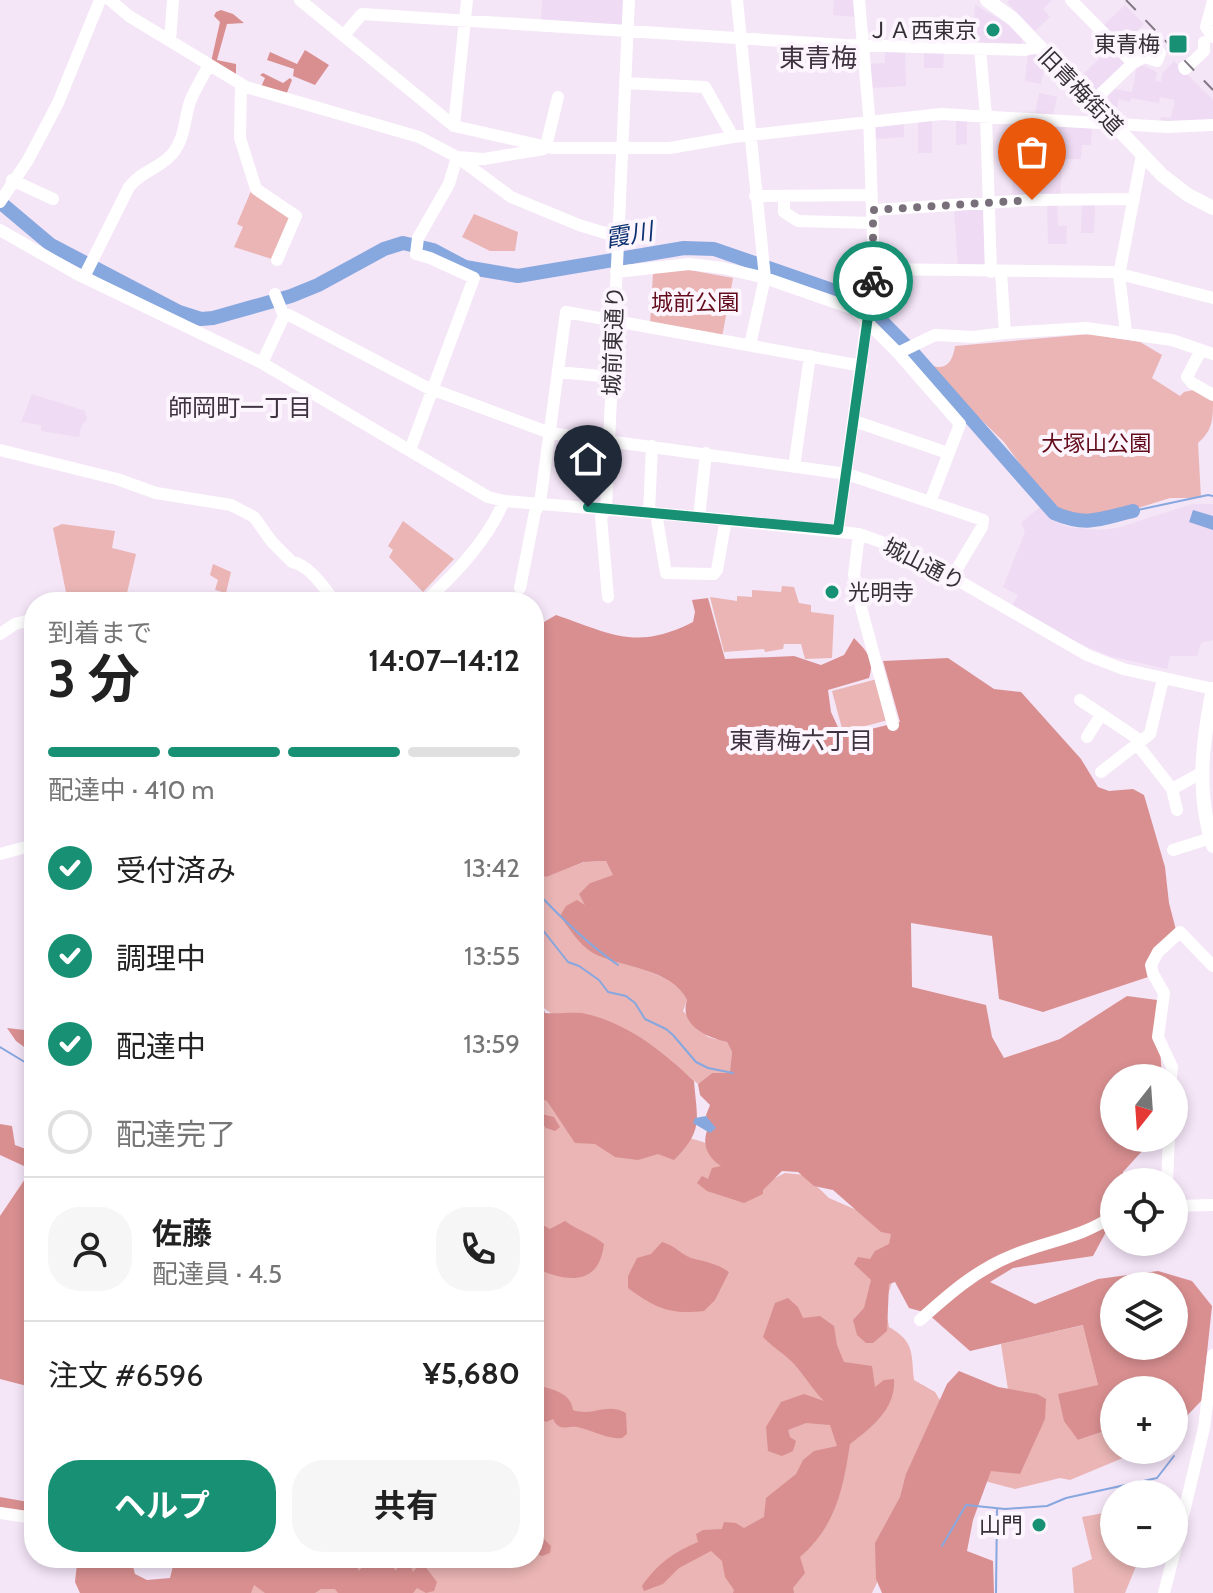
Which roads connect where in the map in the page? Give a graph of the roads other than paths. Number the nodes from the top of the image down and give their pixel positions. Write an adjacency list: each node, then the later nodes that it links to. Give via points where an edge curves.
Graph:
1 (100, 0): 40 (street, via 64,92)
2 (110, 0): 16 (street)
3 (173, 0): 16 (street)
4 (300, 0): 14 (street)
5 (467, 0): 12 (street)
6 (629, 0): 13 (street)
7 (737, 0): 15 (street)
8 (859, 0): 17 (street)
9 (987, 0): 19 (main road, 旧青梅街道)
10 (1071, 0): 21 (street)
11 (1213, 1): 18 (street)
12 (465, 21): 13 (street); 14 (street, via 362,14); 33 (street)
13 (627, 32): 15 (street); 25 (street)
14 (344, 35): 33 (street)
15 (739, 39): 17 (street); 34 (street)
16 (170, 41): 23 (street)
17 (863, 46): 20 (street); 30 (street)
18 (1207, 46): 24 (street)
19 (1039, 47): 20 (street); 28 (main road, 旧青梅街道)
20 (980, 49): 29 (street)
21 (1124, 52): 22 (street); 22 (street, via 1139,37 1161,56)
22 (1139, 60): 28 (street)
23 (209, 65): 26 (street); 53 (street, via 175,151 135,179)
24 (1184, 67)
25 (625, 83): 35 (street, via 705,87); 37 (street)
26 (241, 85): 39 (street, via 419,137); 52 (street, via 240,138 256,189 296,216)
27 (558, 97): 36 (street)
28 (1092, 102): 31 (main road, 旧青梅街道)
29 (986, 116): 30 (street, via 924,115); 31 (street); 47 (street)
30 (869, 123): 34 (street); 41 (street)
31 (1113, 124): 32 (street); 38 (main road, 旧青梅街道)
32 (1213, 125)
33 (454, 126): 36 (street)
34 (749, 135): 35 (street); 42 (street)
35 (733, 137): 37 (street, via 670,148)
36 (549, 147): 37 (street); 39 (street, via 484,159)
37 (622, 149): 51 (street)
38 (1142, 155): 46 (street); 48 (main road, 旧青梅街道, via 1173,185)
39 (457, 157): 51 (street, via 511,197); 72 (street, via 416,252 474,278)
40 (12, 180): 44 (street); 45 (street)
41 (872, 195): 43 (street); 49 (street)
42 (755, 196): 43 (street); 56 (street)
43 (784, 196): 49 (street, via 784,212 798,221)
44 (2, 198)
45 (53, 199)
46 (1134, 199): 47 (street); 58 (street)
47 (989, 203): 49 (street); 57 (street)
48 (1213, 208)
49 (873, 216): 54 (street)
50 (0, 230): 53 (street)
51 (618, 237): 55 (street, 城前東通り)
52 (277, 260)
53 (88, 269): 68 (street, via 195,332)
54 (874, 269): 57 (street); 60 (street)
55 (616, 271): 56 (street, via 689,264); 61 (street, 城前東通り)
56 (763, 272): 60 (street); 64 (street)
57 (996, 272): 58 (street); 63 (street)
58 (1119, 275): 59 (street); 62 (street)
59 (1213, 298)
60 (868, 319): 66 (street); 69 (street)
61 (613, 320): 64 (street); 70 (street, via 566,312); 71 (street, 城前東通り)
62 (1126, 332): 63 (street, via 1086,328); 65 (street)
63 (1005, 333): 66 (street, via 935,335)
64 (750, 345): 67 (street)
65 (1207, 352): 73 (street, via 1187,377)
66 (900, 353): 81 (street, via 960,424)
67 (810, 356): 69 (street); 82 (street)
68 (262, 363): 72 (street, via 280,305 289,315); 79 (street)
69 (862, 366): 74 (street)
70 (558, 372): 71 (street); 75 (street)
71 (612, 377): 76 (street, 城前東通り)
72 (431, 389): 75 (street); 79 (street)
73 (1213, 395)
74 (854, 421): 81 (street); 83 (street)
75 (550, 433): 76 (street); 86 (street)
76 (609, 441): 77 (street); 87 (street, 城前東通り)
77 (652, 446): 80 (street); 88 (street)
78 (0, 450): 95 (street, via 156,493 231,505 254,517 272,542)
79 (410, 450): 85 (street, via 488,497)
80 (706, 453): 82 (street); 89 (street)
81 (948, 453): 84 (street)
82 (795, 463): 83 (street)
83 (847, 471): 84 (street); 91 (street)
84 (931, 500): 93 (street, via 983,520)
85 (504, 501): 86 (street, 城山通り); 96 (street, via 477,545)
86 (540, 503): 87 (street, 城山通り); 94 (street)
87 (606, 509): 88 (street, 城山通り); 97 (street, 城前東通り, via 601,517)
88 (653, 513): 89 (street, 城山通り); 90 (street, via 666,573 714,574)
89 (699, 517): 90 (street, 城山通り)
90 (726, 519): 91 (street, 城山通り)
91 (838, 530): 92 (street, 城山通り)
92 (859, 534): 93 (street, 城山通り, via 909,552); 105 (street, via 854,575)
93 (952, 577): 100 (street, 城山通り, via 1087,655)
94 (520, 588)
95 (327, 592)
96 (434, 592)
97 (608, 597)
98 (24, 622): 99 (street)
99 (0, 634)
100 (1163, 679): 101 (street, 城山通り); 107 (street, via 1150,734)
101 (1213, 689): 103 (main road)
102 (1080, 700): 104 (street)
103 (1211, 709): 109 (main road)
104 (1101, 715): 106 (street); 107 (street)
105 (893, 725)
106 (1087, 737)
107 (1139, 743): 108 (street); 110 (street)
108 (1101, 772)
109 (1201, 773): 110 (street); 112 (main road)
110 (1172, 789): 111 (street)
111 (1177, 810)
112 (1212, 842): 114 (street)
113 (24, 847): 115 (street)
114 (1173, 850)
115 (2, 852)
116 (1213, 966): 117 (street, via 1180,932 1151,965 1164,993 1158,1037)
117 (1171, 1064)
118 (1213, 1205): 119 (street)
119 (1188, 1206)
120 (1100, 1225): 121 (street, via 985,1269)
121 (920, 1320)
122 (1213, 1355): 123 (street)
123 (1188, 1495)
124 (0, 1513): 125 (street)
125 (24, 1517)
126 (1170, 1568): 127 (street)
127 (1164, 1593)

